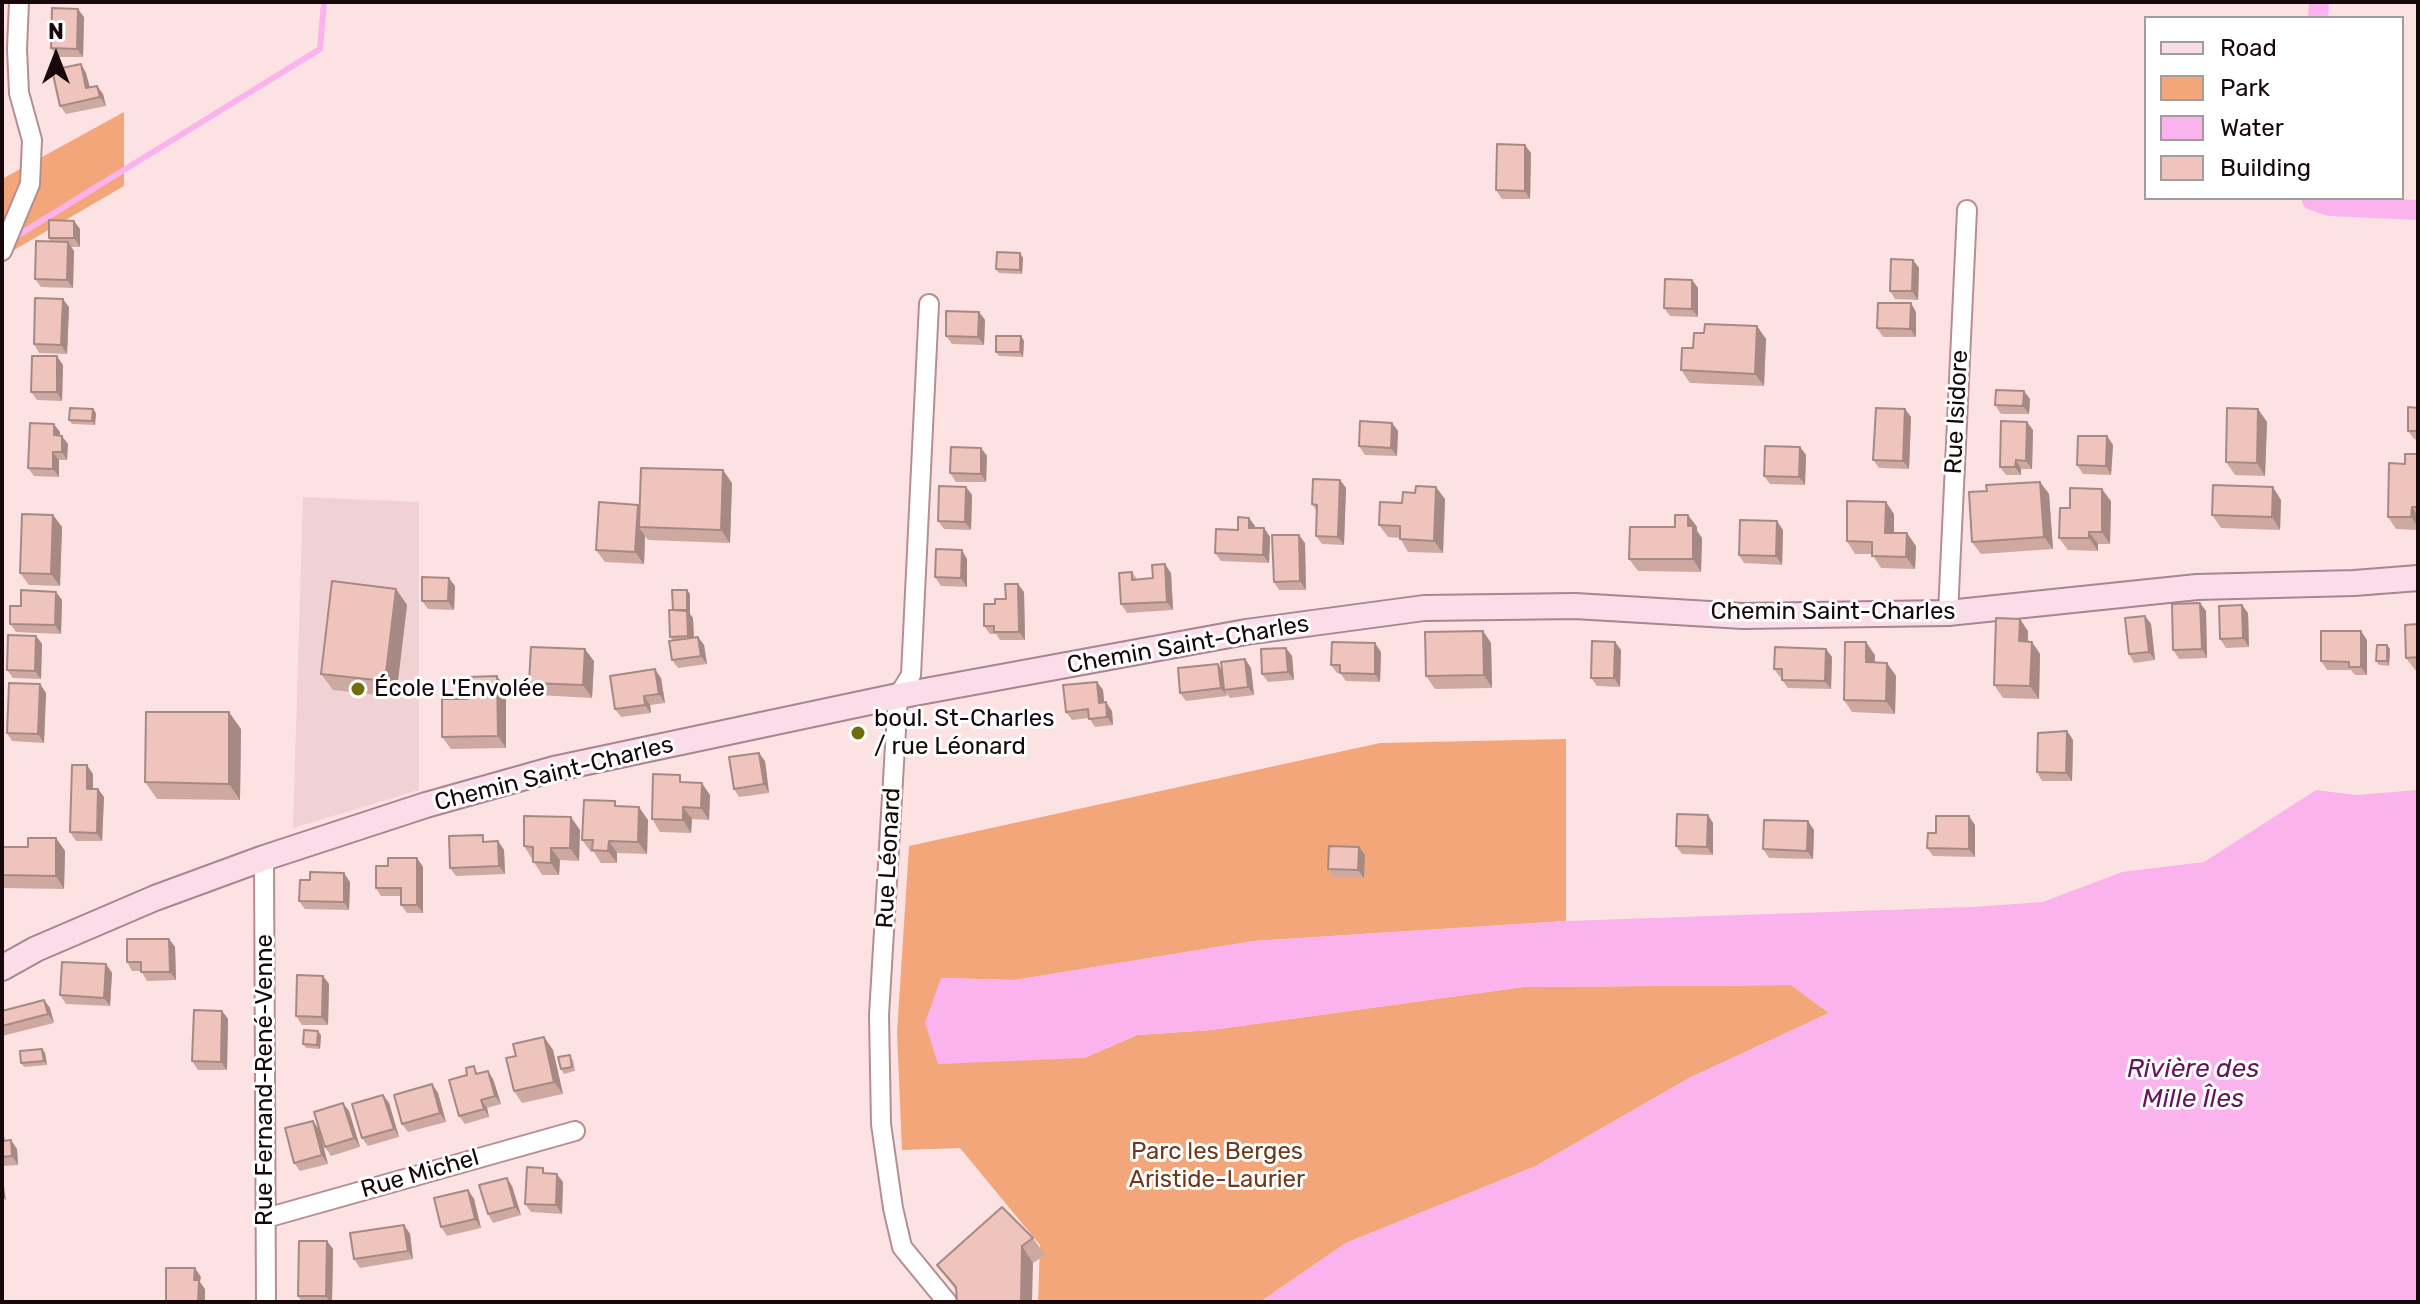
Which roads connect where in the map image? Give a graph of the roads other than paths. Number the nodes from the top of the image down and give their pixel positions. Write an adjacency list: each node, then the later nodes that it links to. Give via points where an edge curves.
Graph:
1 (19, 2): 3 (street, via 19,93 32,140 30,184)
2 (1967, 210): 6 (street, Rue Isidore)
3 (2, 251)
4 (929, 304): 7 (street, Rue Léonard, via 911,675)
5 (2418, 578): 6 (main road, Chemin Saint-Charles, via 2197,587)
6 (1948, 613): 7 (main road, Chemin Saint-Charles, via 1743,616 1575,606 1424,608 1246,632)
7 (898, 696): 8 (main road, Chemin Saint-Charles, via 554,769); 13 (street, Rue Léonard, via 879,1015 881,1124 902,1247)
8 (264, 858): 9 (main road, Chemin Saint-Charles, via 155,898); 11 (street, Rue Fernand-René-Venne)
9 (2, 968)
10 (575, 1131): 11 (street, Rue Michel)
11 (266, 1218): 12 (street, Rue Fernand-René-Venne)
12 (266, 1302)
13 (947, 1302)

